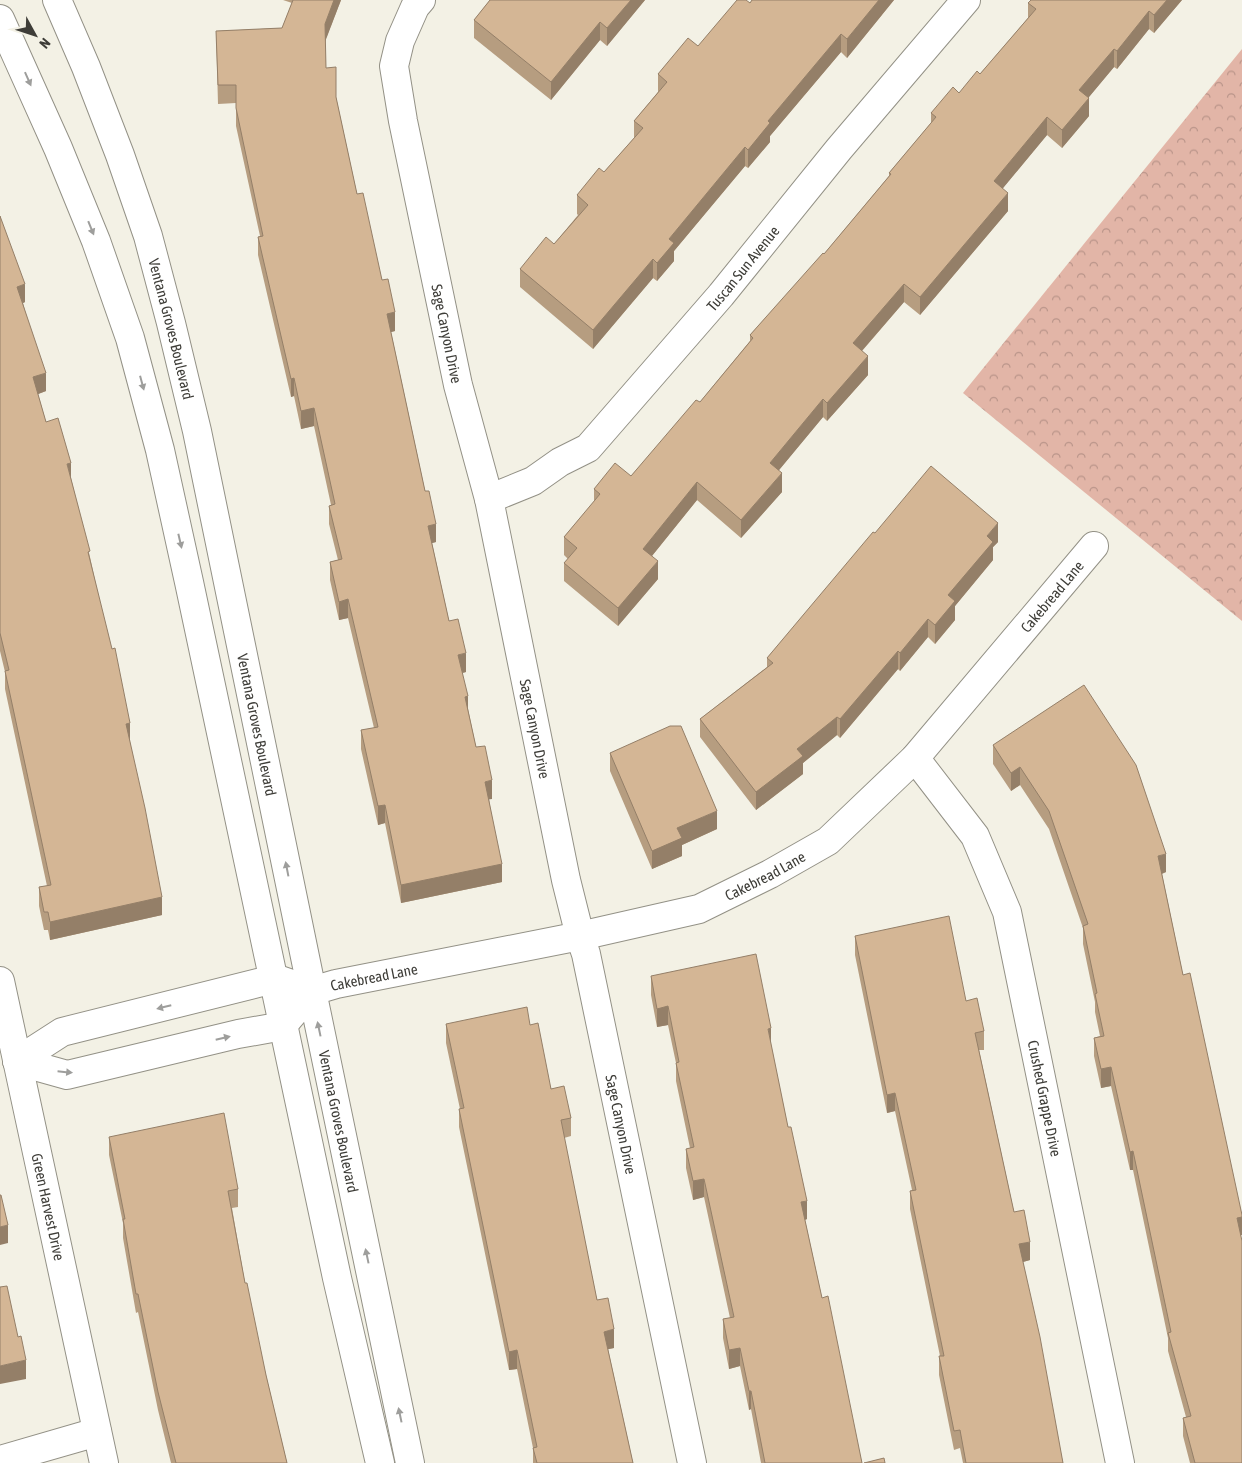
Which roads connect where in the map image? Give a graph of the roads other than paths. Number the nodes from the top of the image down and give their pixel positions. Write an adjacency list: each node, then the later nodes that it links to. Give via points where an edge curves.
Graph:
1 (57, 0): 11 (street, Ventana Groves Boulevard, one-way to 1, via 197,431 171,323 148,236 120,156)
2 (420, 0): 5 (street, Sage Canyon Drive, via 400,41 394,66 458,385)
3 (966, 0): 5 (street, Tuscan Sun Avenue, via 839,149 721,295 588,448 560,462 534,481)
4 (0, 19): 9 (street, one-way to 9, via 96,240 130,338 160,450)
5 (489, 500): 8 (street, Sage Canyon Drive)
6 (1094, 546): 7 (street, Cakebread Lane)
7 (915, 758): 8 (street, Cakebread Lane, via 828,841 770,874 699,909); 20 (street, Crushed Grappe Drive, via 975,836 1007,912)
8 (580, 936): 11 (street, Cakebread Lane); 19 (street, Sage Canyon Drive)
9 (274, 978): 11 (street, Cakebread Lane); 12 (street); 13 (street, one-way to 13, via 62,1032)
10 (0, 981): 13 (street, Green Harvest Drive)
11 (312, 991): 12 (street, Cakebread Lane); 18 (street, Ventana Groves Boulevard, one-way to 11)
12 (283, 1025): 13 (street, one-way to 12, via 68,1075); 17 (street)
13 (17, 1061): 14 (street, Green Harvest Drive)
14 (97, 1432): 15 (street); 16 (street, Green Harvest Drive)
15 (0, 1460)
16 (104, 1463)
17 (380, 1463)
18 (410, 1463)
19 (692, 1463)
20 (1120, 1463)

